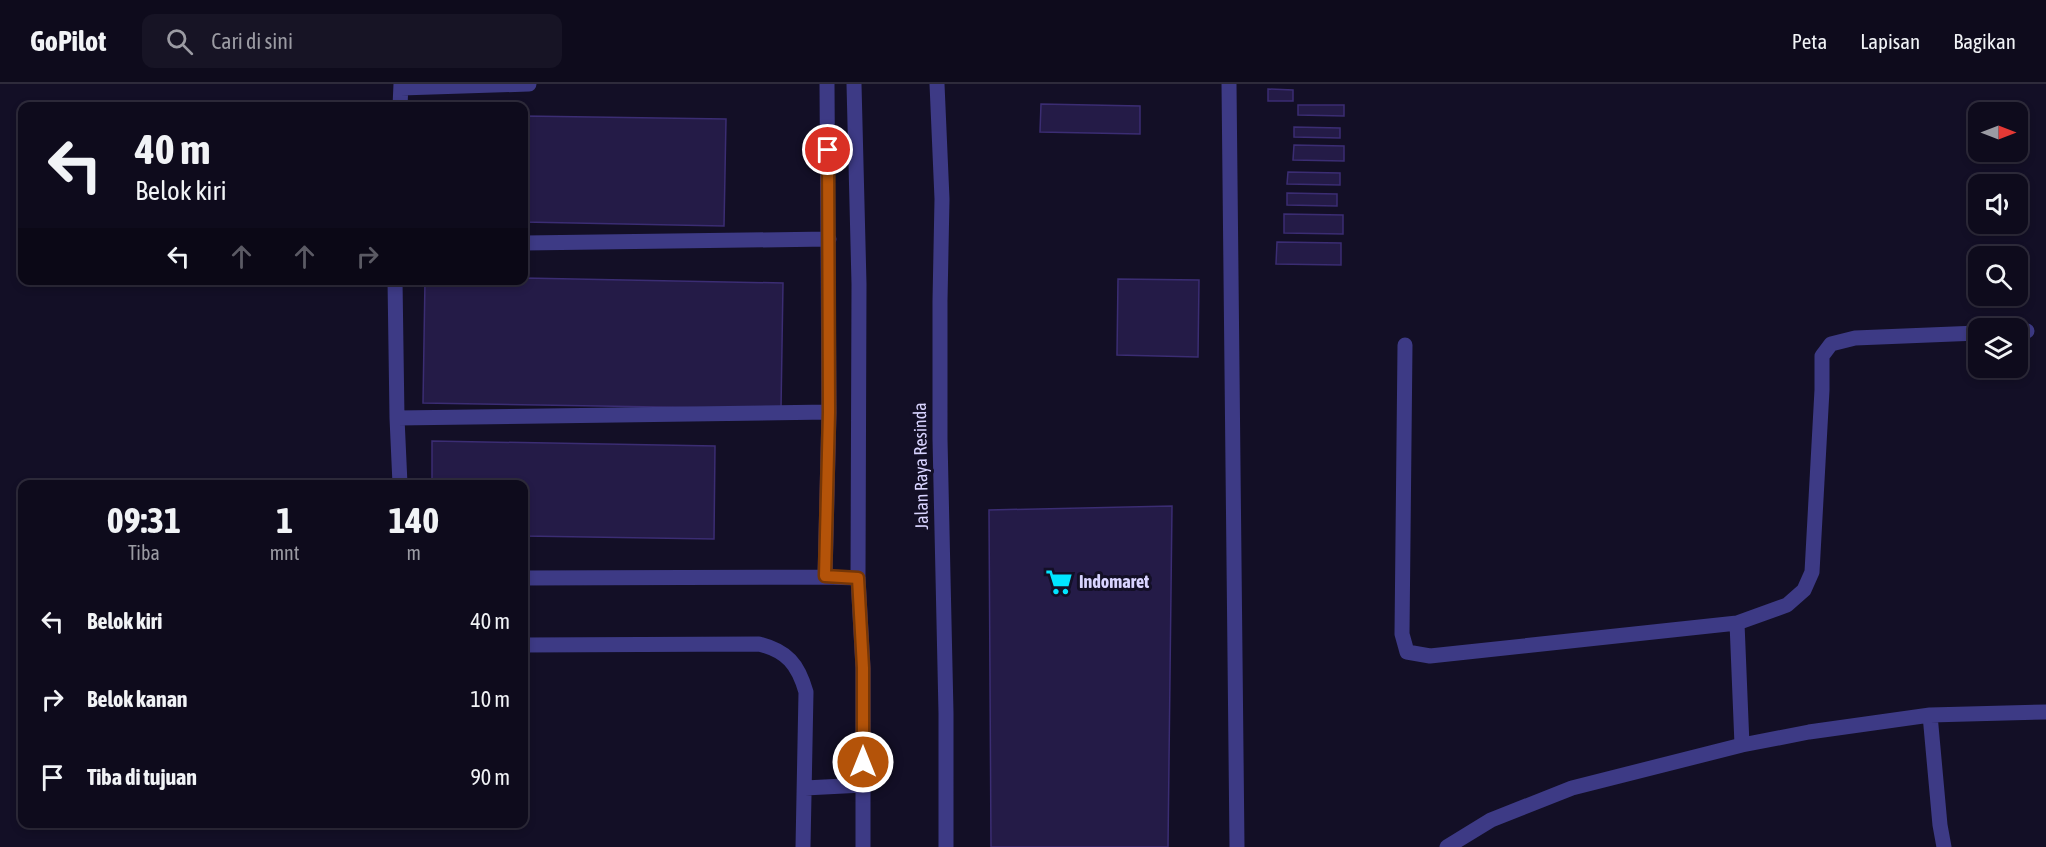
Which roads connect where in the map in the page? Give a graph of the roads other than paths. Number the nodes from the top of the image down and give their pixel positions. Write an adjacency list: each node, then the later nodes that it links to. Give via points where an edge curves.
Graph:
1 (530, 84): 6 (street)
2 (827, 84): 8 (street)
3 (854, 84): 18 (street, via 859,284)
4 (937, 84): 28 (street, Jalan Raya Resinda, via 942,199 940,439)
5 (1229, 84): 29 (street)
6 (401, 86): 7 (street)
7 (400, 102)
8 (829, 239): 9 (street); 13 (street)
9 (528, 243)
10 (395, 285): 14 (street)
11 (1968, 333): 19 (street, via 1855,338 1831,344 1822,356 1812,572 1804,590 1787,606)
12 (1405, 345): 19 (street, via 1402,634 1407,652 1430,656)
13 (829, 412): 14 (street); 16 (street)
14 (397, 418): 15 (street)
15 (400, 480)
16 (825, 576): 17 (street); 18 (street)
17 (528, 578)
18 (858, 578): 24 (street)
19 (1737, 623): 23 (street)
20 (528, 645): 25 (street, via 759,644 775,648 787,655 806,692)
21 (2046, 712): 22 (street)
22 (1930, 715): 23 (street); 31 (street)
23 (1742, 745): 30 (street, via 1572,788 1491,820)
24 (863, 785): 25 (street); 27 (street)
25 (805, 788): 26 (street)
26 (803, 847)
27 (863, 847)
28 (946, 847)
29 (1237, 847)
30 (1447, 847)
31 (1944, 847)

